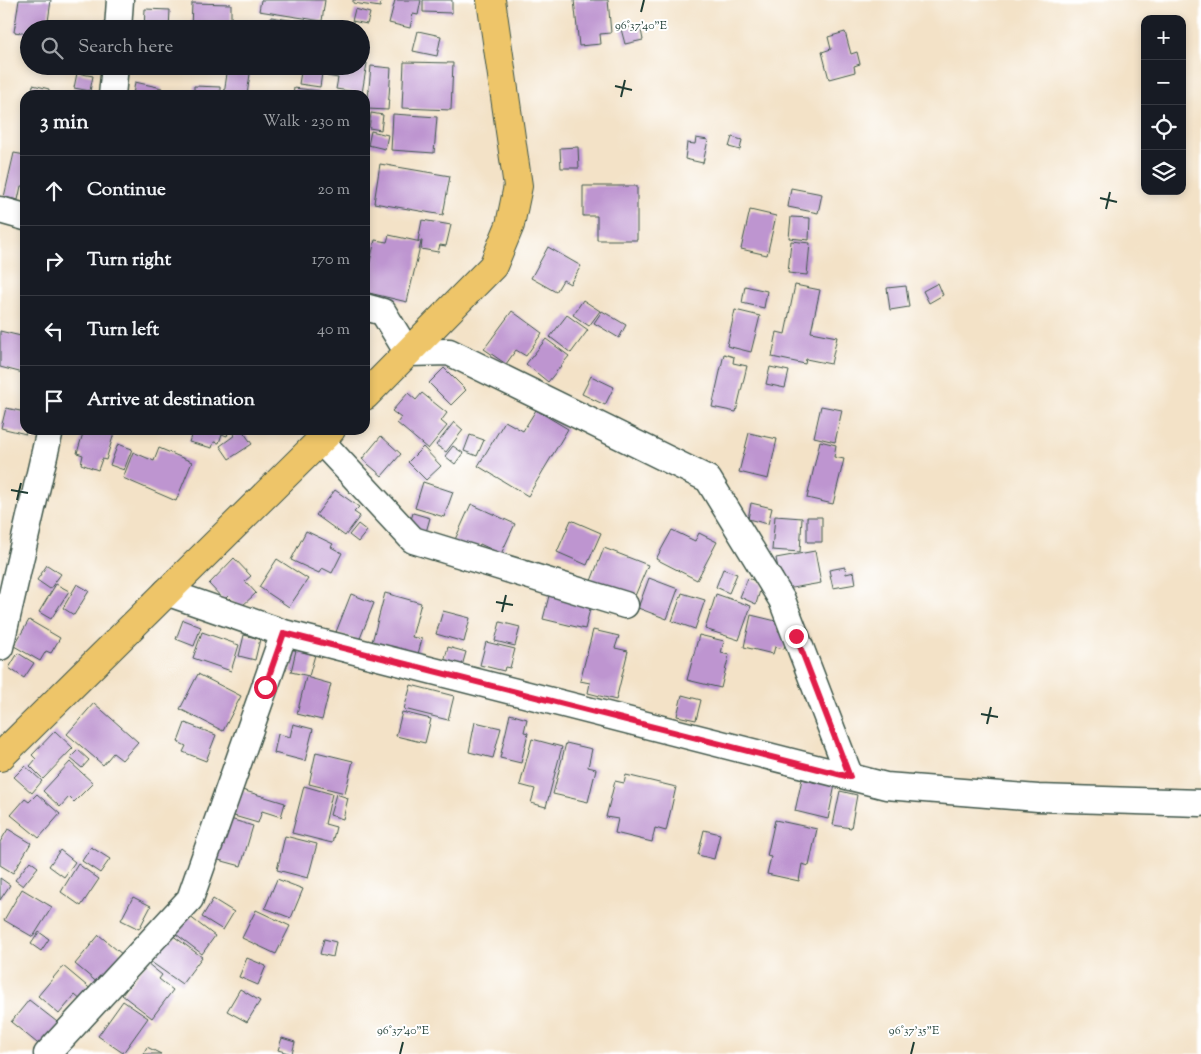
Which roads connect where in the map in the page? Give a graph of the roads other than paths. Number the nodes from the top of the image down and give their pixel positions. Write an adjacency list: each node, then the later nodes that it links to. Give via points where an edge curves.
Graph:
1 (120, 0): 3 (street)
2 (491, 0): 9 (main road, via 518,186 510,225 493,266)
3 (119, 20)
4 (114, 75): 5 (street)
5 (113, 90)
6 (0, 210): 7 (street)
7 (20, 216)
8 (370, 308): 9 (street, via 383,312)
9 (408, 353): 10 (main road); 18 (street, via 449,352 708,479 782,600)
10 (370, 391)
11 (49, 435): 16 (street)
12 (325, 435): 13 (main road); 14 (street, via 413,540)
13 (166, 592): 15 (street); 17 (main road)
14 (625, 605)
15 (284, 633): 18 (street); 20 (street, via 190,899)
16 (0, 647)
17 (0, 757)
18 (850, 777): 19 (street, via 886,786 1038,798)
19 (1201, 803)
20 (48, 1054)

